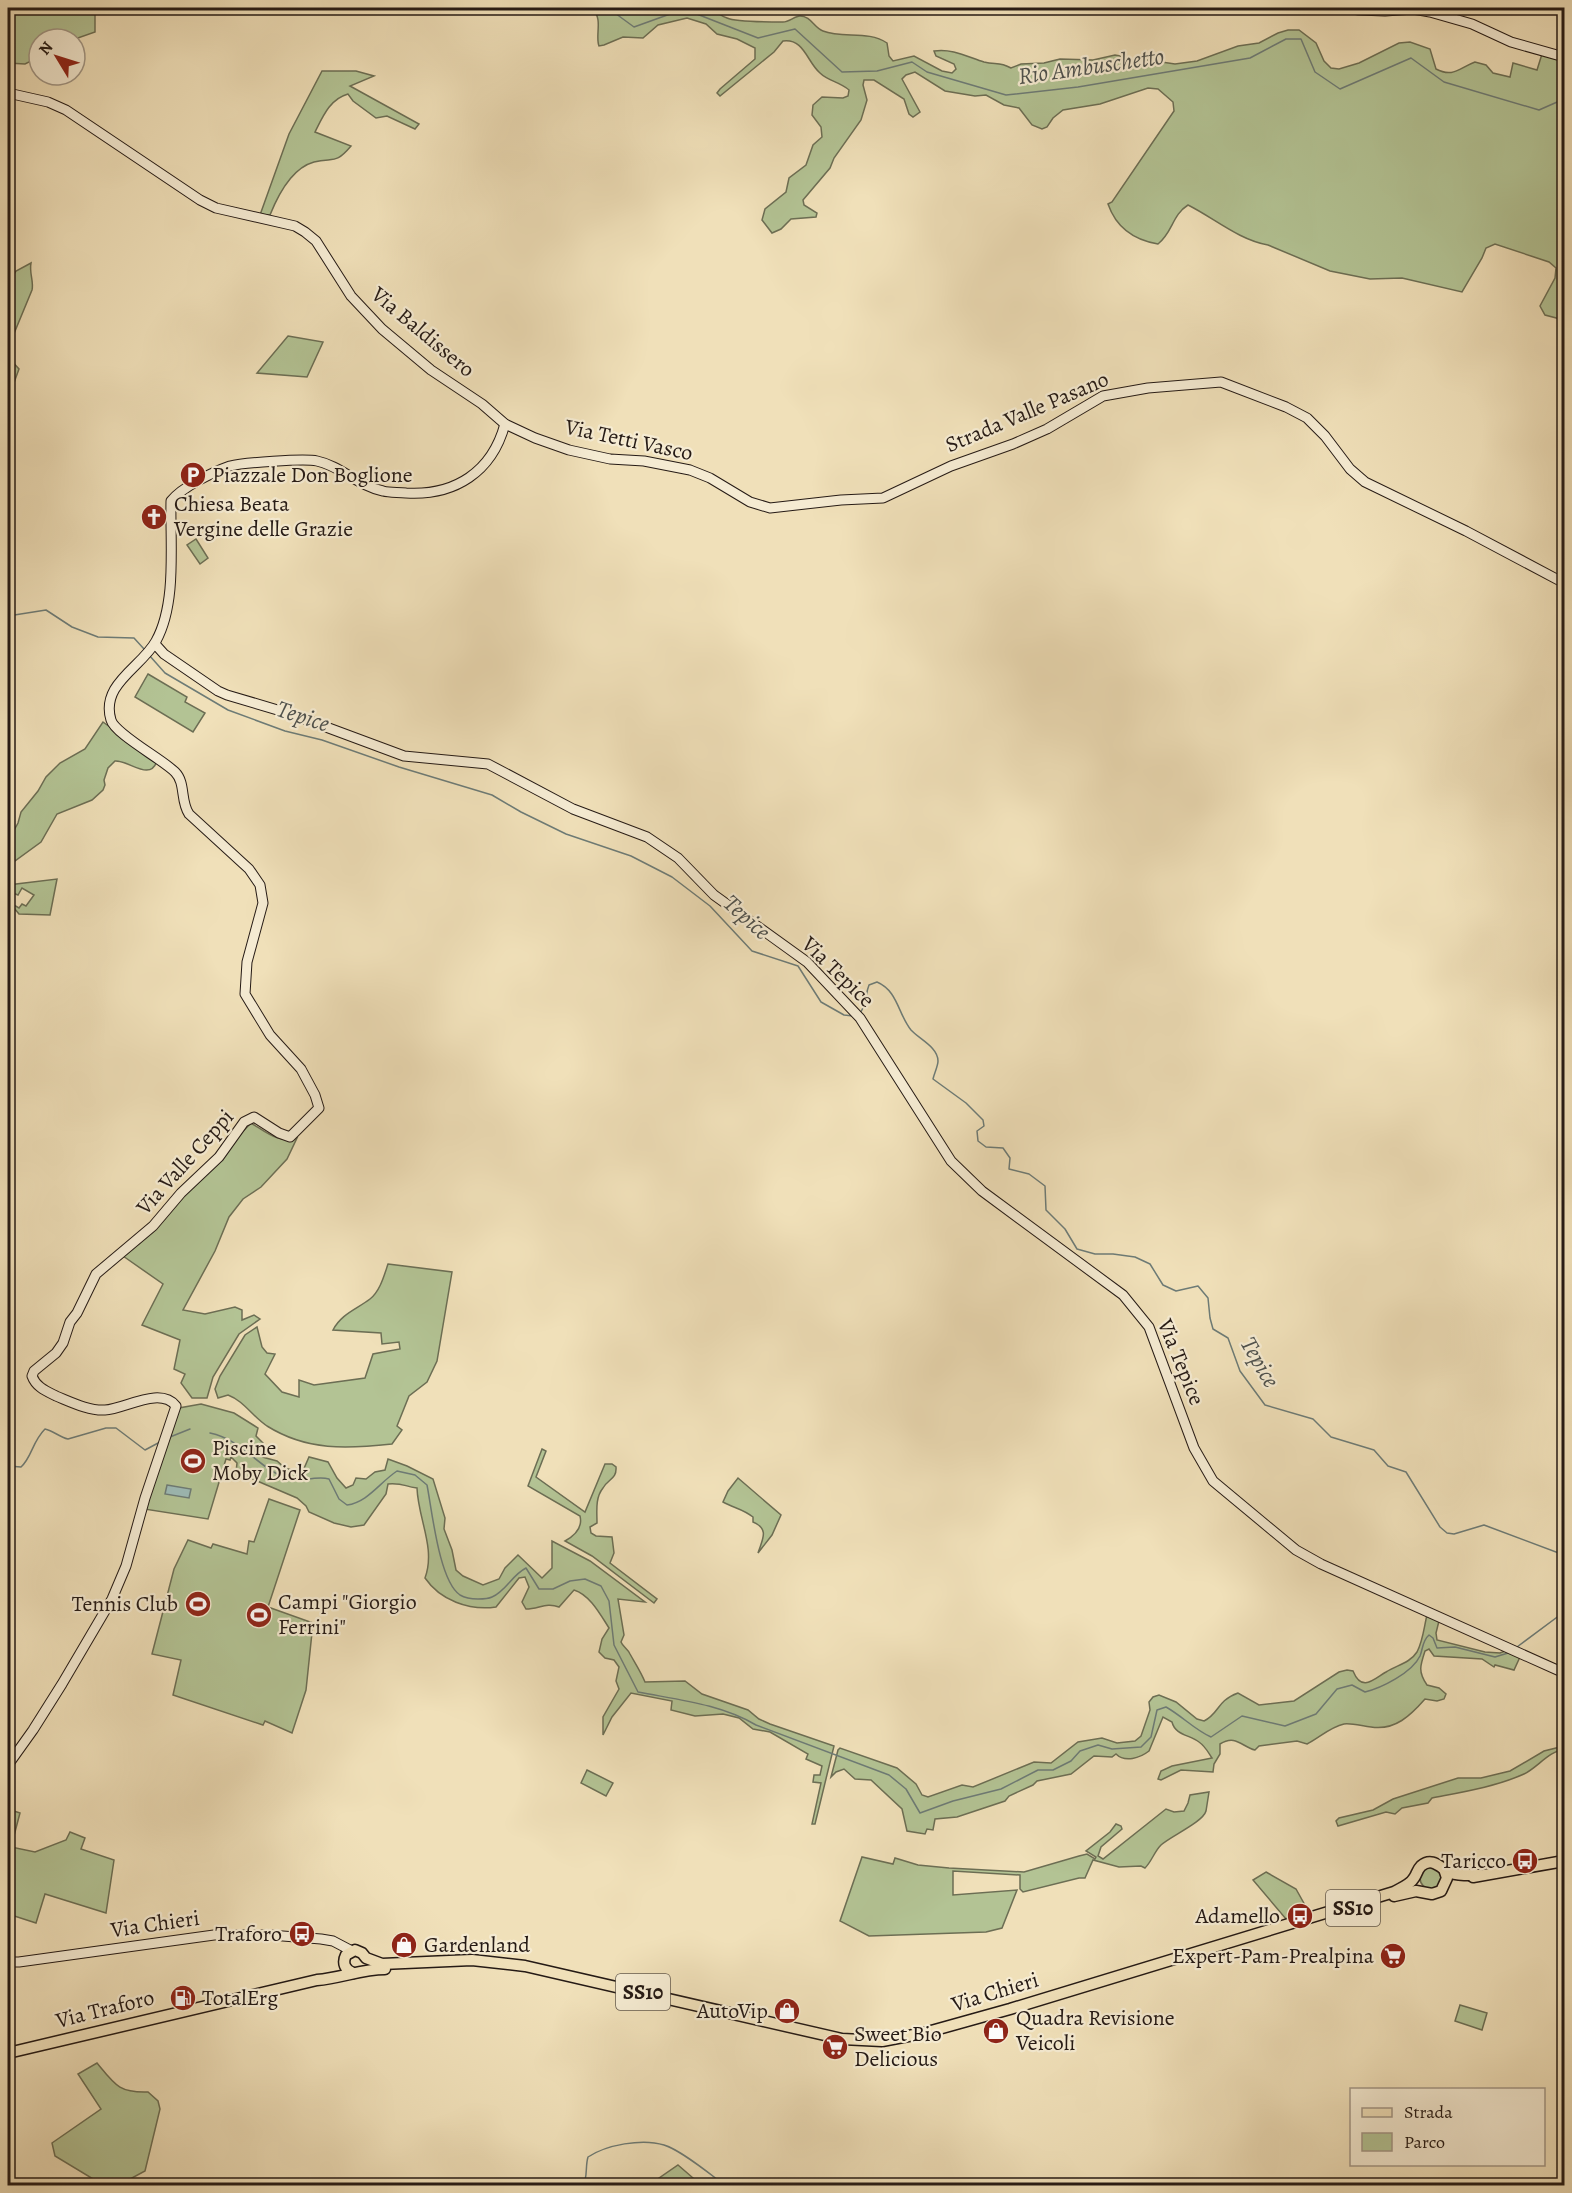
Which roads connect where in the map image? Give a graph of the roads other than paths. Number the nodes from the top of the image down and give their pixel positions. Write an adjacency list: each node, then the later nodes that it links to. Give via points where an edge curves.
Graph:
1 (1347, 8): 2 (street, via 1430,12)
2 (1564, 57)
3 (8, 93): 4 (street, Via Baldissero, via 66,110 216,208 295,226 305,232 316,241 366,314 431,370)
4 (505, 424): 5 (street, Via Tetti Vasco, via 569,450 690,470 750,502 770,507); 7 (street, via 487,462 463,483 445,490 382,491 314,460 231,466 176,494 171,501 168,607)
5 (883, 498): 6 (street, Strada Valle Pasano, via 951,466 1047,429 1103,396 1221,382 1307,418 1365,483)
6 (1564, 583)
7 (153, 646): 8 (street, Via Tepice, via 218,691 404,756 488,764 573,809 647,837 678,858 714,896 807,962 852,1009 951,1161 982,1191 1123,1295 1149,1327 1194,1448 1213,1481 1296,1550 1321,1564); 9 (street, Via Valle Ceppi, via 118,684 109,707 111,723 177,774 189,814 249,869 260,885 263,903 247,962 246,994 270,1035 301,1069 319,1108 290,1137 254,1117 244,1122 219,1157 153,1226 96,1274 63,1343 34,1371 34,1382 45,1391 94,1409 121,1408 144,1399 172,1402 176,1406 112,1599)
8 (1564, 1673)
9 (8, 1765)
10 (1564, 1861): 12 (main road)
11 (1444, 1869): 12 (main road, Via Chieri, via 1461,1875); 13 (main road, Via Chieri / SS10, via 1427,1863 1419,1868); 14 (main road)
12 (1480, 1875): 14 (main road, Via Chieri)
13 (1415, 1878): 15 (main road); 16 (main road, Via Chieri / SS10, via 1394,1892)
14 (1446, 1884): 15 (main road, Via Chieri / SS10, via 1436,1893)
15 (1422, 1892): 16 (main road, Via Chieri / SS10)
16 (1281, 1927): 20 (main road, Via Chieri / SS10, via 924,2033 882,2041 842,2039 525,1966 472,1960)
17 (347, 1957): 18 (main road, via 360,1952); 19 (street, Via Chieri, via 330,1941 214,1935); 21 (main road, via 347,1970); 22 (main road, Via Traforo, via 335,1971)
18 (366, 1958): 20 (main road, Via Chieri, via 382,1964); 21 (main road, via 366,1965)
19 (8, 1962)
20 (430, 1962): 21 (main road, Via Chieri)
21 (358, 1972): 22 (main road, Via Traforo)
22 (317, 1980): 23 (main road, Via Traforo)
23 (8, 2053)

